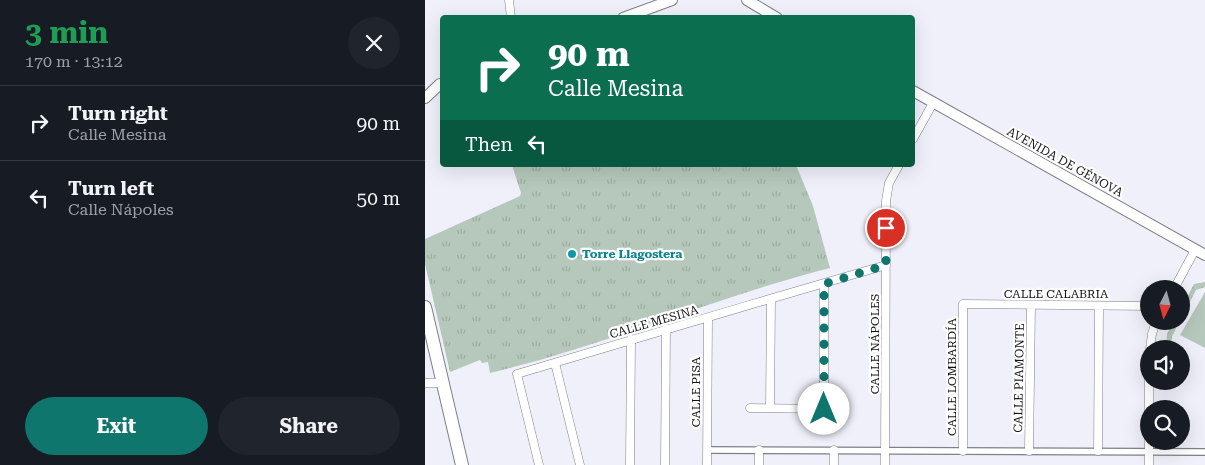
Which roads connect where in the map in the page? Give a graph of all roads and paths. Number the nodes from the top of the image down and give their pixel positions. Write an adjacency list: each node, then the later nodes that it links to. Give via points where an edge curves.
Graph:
1 (509, 0): 4 (street)
2 (671, 0): 5 (street)
3 (747, 0): 6 (street)
4 (511, 15)
5 (631, 15)
6 (772, 15)
7 (440, 84): 9 (street)
8 (440, 85): 11 (street)
9 (425, 89)
10 (915, 92): 12 (street, AVENIDA DE GÉNOVA)
11 (425, 98)
12 (933, 103): 13 (street); 15 (street, AVENIDA DE GÉNOVA)
13 (915, 135)
14 (898, 167): 16 (street, CALLE NÁPOLES, via 887,195)
15 (1200, 253): 17 (street)
16 (886, 265): 18 (street, CALLE MESINA); 38 (street, CALLE NÁPOLES)
17 (1180, 280)
18 (824, 284): 19 (street, CALLE MESINA); 33 (street)
19 (771, 300): 25 (street, CALLE MESINA); 32 (street)
20 (963, 304): 21 (street, CALLE CALABRIA); 39 (street, CALLE LOMBARDÍA)
21 (1031, 305): 22 (street, CALLE CALABRIA); 40 (street, CALLE PIAMONTE)
22 (1099, 306): 23 (street, CALLE CALABRIA); 41 (street)
23 (1140, 306)
24 (425, 307): 30 (main road)
25 (708, 318): 26 (street, CALLE MESINA); 35 (street, CALLE PISA)
26 (665, 329): 27 (street, CALLE MESINA); 48 (street)
27 (631, 340): 28 (street, CALLE MESINA); 47 (street)
28 (555, 363): 45 (street, CALLE MESINA, via 517,374); 46 (street)
29 (425, 383): 30 (street)
30 (443, 383): 44 (main road)
31 (750, 408): 32 (street)
32 (770, 408): 33 (street)
33 (824, 409): 34 (street)
34 (845, 409)
35 (707, 450): 36 (street); 49 (street, CALLE PISA)
36 (759, 450): 37 (street); 50 (street)
37 (834, 450): 38 (street); 51 (street)
38 (885, 450): 39 (street); 52 (street, CALLE NÁPOLES)
39 (963, 451): 40 (street)
40 (1029, 451): 41 (street)
41 (1097, 451): 42 (street)
42 (1149, 451): 43 (street); 53 (street)
43 (1205, 452)
44 (462, 465)
45 (539, 465)
46 (580, 465)
47 (630, 465)
48 (665, 465)
49 (707, 465)
50 (759, 465)
51 (834, 465)
52 (885, 465)
53 (1149, 465)

